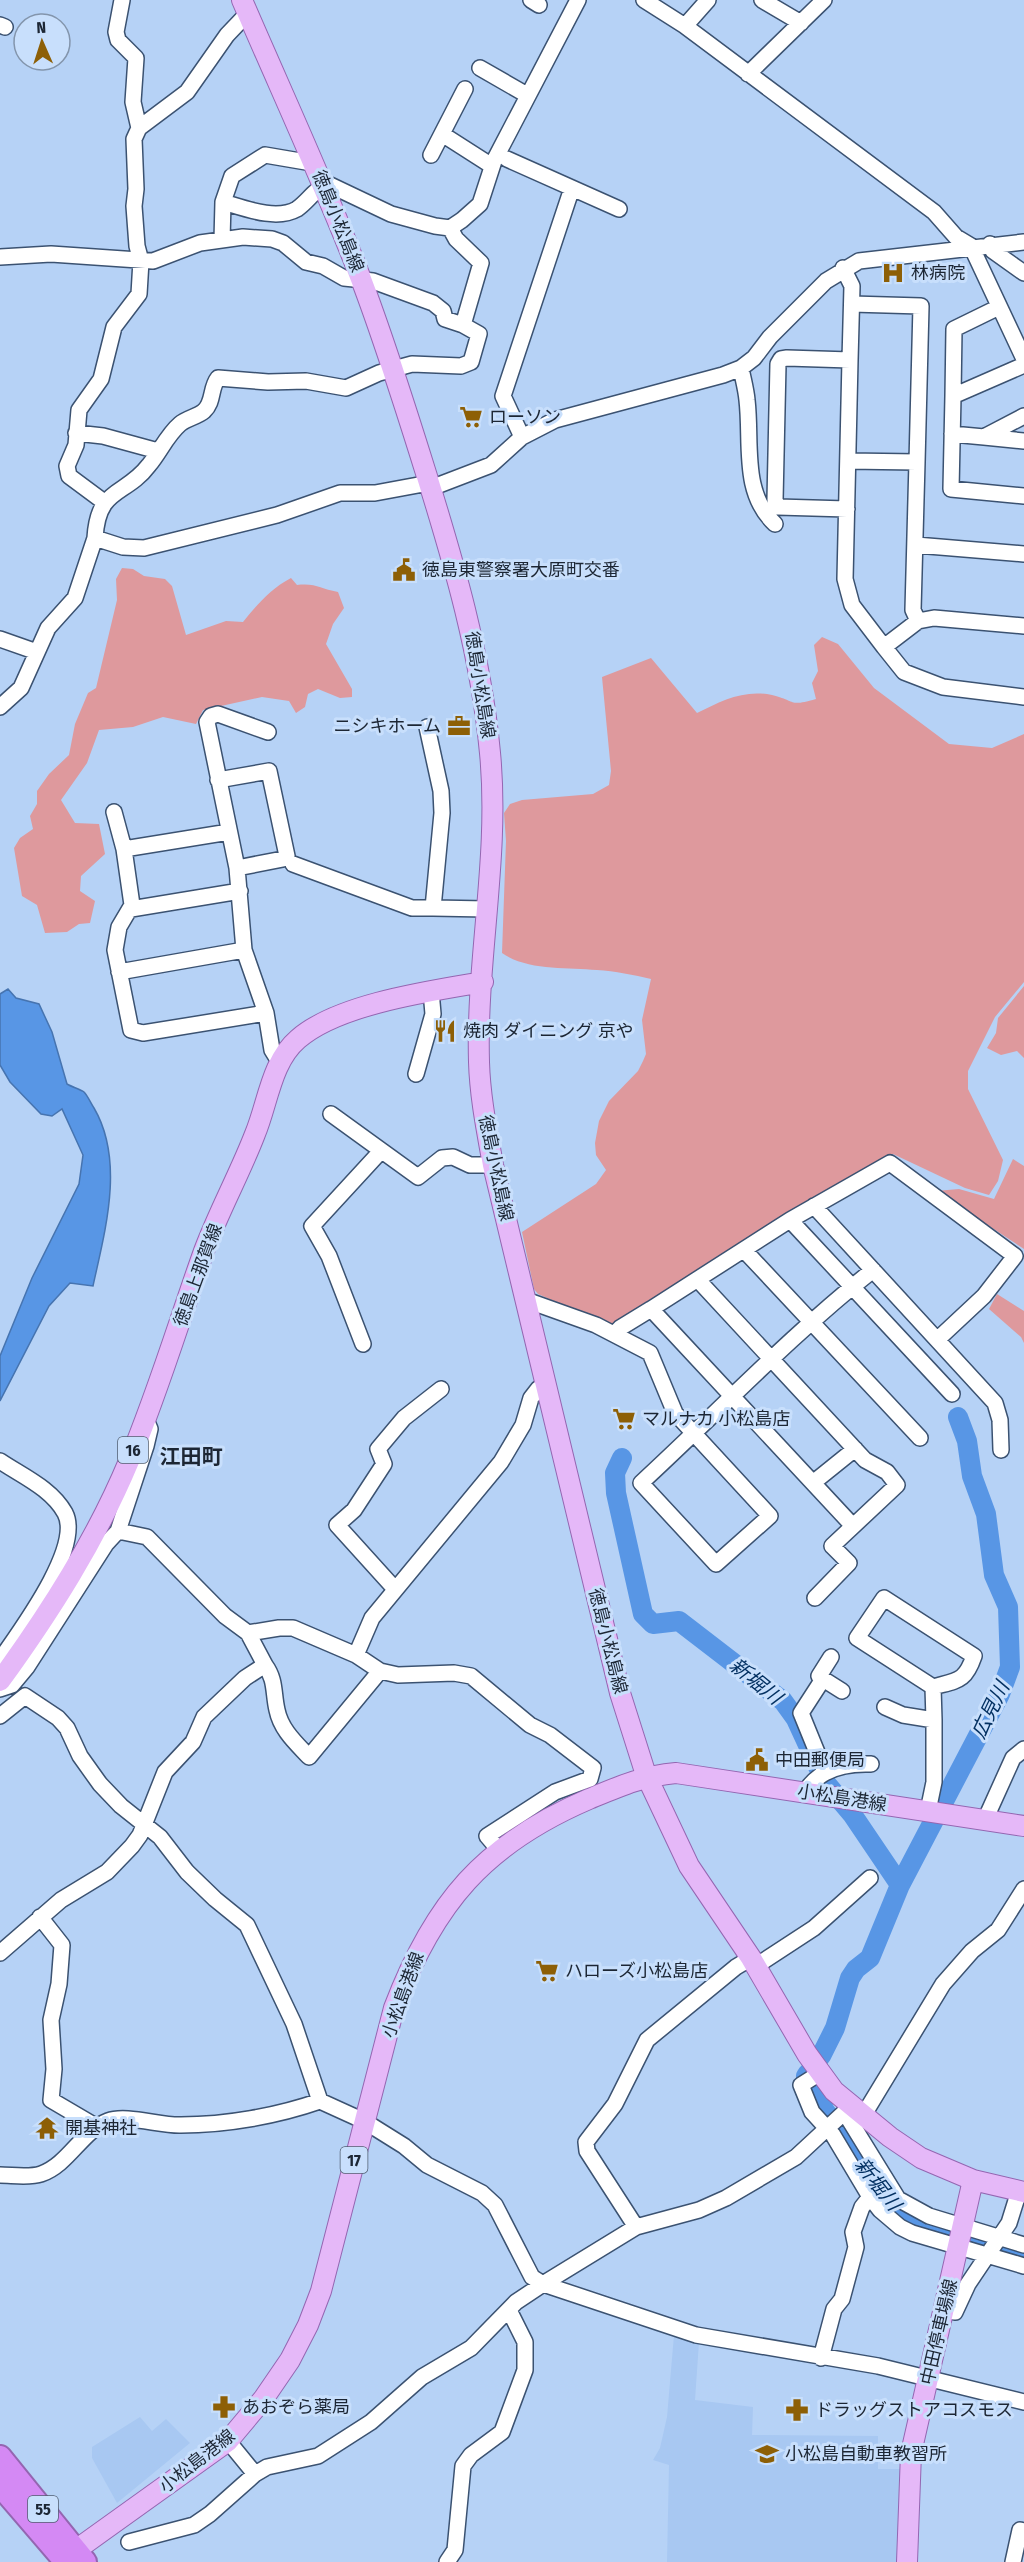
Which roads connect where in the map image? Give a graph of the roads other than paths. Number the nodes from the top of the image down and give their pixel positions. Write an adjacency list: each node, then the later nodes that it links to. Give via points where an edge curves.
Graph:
1 (123, 0): 14 (street, via 117,32 118,40 136,58 132,102)
2 (578, 0): 13 (street)
3 (644, 0): 9 (street)
4 (708, 0): 9 (street)
5 (762, 0): 8 (street)
6 (824, 0): 8 (street)
7 (247, 5): 14 (street, via 187,92); 18 (main road, 徳島小松島線)
8 (801, 23): 11 (street)
9 (685, 26): 11 (street)
10 (480, 68): 13 (street)
11 (748, 74): 28 (street, via 934,212 956,237)
12 (465, 89): 15 (street)
13 (527, 95): 19 (street)
14 (139, 128): 30 (street, via 134,147 134,206)
15 (442, 134): 16 (street); 19 (street)
16 (431, 155)
17 (507, 159): 21 (street)
18 (313, 160): 20 (main road, 徳島小松島線); 22 (street, via 265,155 232,176)
19 (492, 166): 24 (street, via 478,208)
20 (324, 186): 22 (street, via 289,212 258,212); 24 (street, via 338,187 391,214); 33 (main road, 徳島小松島線)
21 (572, 188): 23 (street); 46 (street, via 503,396)
22 (223, 202): 25 (street)
23 (619, 209)
24 (450, 228): 36 (street, via 481,263)
25 (222, 240): 30 (street, via 191,245 167,258); 33 (street, via 272,239 306,262)
26 (1024, 242): 27 (street)
27 (990, 244): 28 (street); 32 (street, via 993,251)
28 (970, 246): 31 (street, via 859,261); 35 (street)
29 (0, 257): 30 (street, via 61,254)
30 (141, 261): 44 (street, via 137,299 114,327 101,379 79,410)
31 (843, 268): 34 (street, via 851,278); 41 (street, via 797,308)
32 (1024, 273)
33 (362, 281): 36 (street, via 373,281 433,303 445,319); 40 (main road, 徳島小松島線)
34 (852, 304): 38 (street); 51 (street, via 921,306)
35 (999, 307): 37 (street); 42 (street, via 954,329)
36 (463, 325): 40 (street, via 479,334 471,362 461,366 421,363)
37 (1024, 359)
38 (850, 360): 50 (street); 55 (street, via 787,358 778,364 775,500 778,507)
39 (1024, 365): 42 (street)
40 (393, 368): 49 (street, via 346,388 306,381 218,378 211,402 203,412 181,423); 52 (main road, 徳島小松島線)
41 (741, 368): 46 (street, via 555,420); 56 (street, via 747,398 747,444 757,502)
42 (953, 396): 45 (street)
43 (1024, 416): 47 (street)
44 (76, 433): 49 (street); 54 (street, via 67,471)
45 (952, 434): 47 (street); 53 (street, via 951,489)
46 (522, 437): 52 (street, via 491,465)
47 (984, 437): 48 (street)
48 (1024, 441)
49 (158, 451): 54 (street, via 140,474)
50 (848, 461): 51 (street); 55 (street)
51 (917, 462): 58 (street)
52 (430, 485): 57 (street, via 375,493 340,493 277,515 144,548 123,547); 78 (main road, 徳島小松島線, via 456,568 483,690 493,821)
53 (1024, 496)
54 (104, 502): 57 (street, via 97,517)
55 (847, 509): 63 (street, via 845,579 852,604)
56 (775, 524)
57 (95, 538): 64 (street, via 75,598 48,628)
58 (916, 545): 59 (street); 60 (street, via 913,610)
59 (1024, 554)
60 (918, 621): 61 (street, via 934,618); 63 (street)
61 (1024, 626)
62 (0, 639): 64 (street)
63 (884, 647): 65 (street, via 904,672 942,687)
64 (37, 652): 66 (street, via 21,688)
65 (1024, 697)
66 (0, 707)
67 (426, 727): 76 (street, via 441,790)
68 (268, 732): 69 (street, via 228,716 211,716 207,728)
69 (218, 780): 71 (street); 74 (street, via 269,771 287,856)
70 (114, 812): 72 (street)
71 (229, 832): 72 (street); 74 (street)
72 (124, 849): 77 (street)
73 (293, 864): 76 (street, via 412,908)
74 (237, 868): 75 (street)
75 (240, 891): 77 (street); 79 (street)
76 (433, 908): 78 (street)
77 (130, 909): 80 (street, via 115,938)
78 (487, 909): 81 (main road, 徳島小松島線)
79 (244, 951): 80 (street); 83 (street)
80 (119, 972): 83 (street, via 131,1030 143,1033)
81 (483, 982): 82 (main road, 徳島上那賀線 / 16); 88 (main road, 徳島小松島線, via 479,1062)
82 (431, 992): 84 (main road, 徳島上那賀線 / 16, via 326,1020 297,1040); 85 (street, via 433,1014)
83 (266, 1013): 84 (street, via 272,1050)
84 (280, 1063): 106 (main road, 徳島上那賀線 / 16, via 256,1133 205,1250)
85 (416, 1074)
86 (331, 1114): 87 (street)
87 (381, 1151): 88 (street, via 418,1177 442,1158 453,1156 470,1165); 100 (street, via 312,1226 329,1256)
88 (493, 1165): 95 (main road, 徳島小松島線)
89 (814, 1206): 90 (street); 92 (street); 99 (street, via 890,1163 1015,1256 984,1296)
90 (790, 1220): 91 (street); 94 (street)
91 (744, 1250): 93 (street); 97 (street)
92 (873, 1270): 94 (street); 99 (street)
93 (698, 1280): 96 (street); 101 (street)
94 (852, 1287): 97 (street); 104 (street)
95 (526, 1299): 98 (street); 102 (main road, 徳島小松島線)
96 (651, 1309): 98 (street); 105 (street)
97 (811, 1323): 101 (street); 108 (street)
98 (614, 1334): 107 (street, via 650,1353 675,1413)
99 (938, 1339): 110 (street, via 995,1403)
100 (363, 1344)
101 (773, 1359): 105 (street); 109 (street)
102 (546, 1384): 115 (street, via 531,1398 523,1425 501,1462); 134 (main road, 徳島小松島線, via 620,1693)
103 (441, 1389): 115 (street, via 404,1418 378,1449 384,1464 354,1510 337,1525)
104 (952, 1394)
105 (733, 1397): 107 (street); 112 (street)
106 (145, 1419): 114 (street, via 150,1429 147,1446); 124 (main road, 徳島上那賀線 / 16, via 81,1559)
107 (694, 1434): 107 (street, via 770,1516 716,1564 641,1483)
108 (921, 1438)
109 (855, 1449): 112 (street); 113 (street, via 887,1472 897,1485)
110 (1001, 1450)
111 (0, 1461): 120 (street, via 53,1496 65,1514 69,1535 41,1598)
112 (814, 1482): 113 (street)
113 (853, 1526): 116 (street, via 832,1546 849,1563)
114 (118, 1531): 117 (street, via 147,1537); 126 (street, via 27,1667 12,1685)
115 (394, 1588): 118 (street, via 372,1618)
116 (815, 1598)
117 (248, 1634): 118 (street, via 293,1628); 121 (street)
118 (356, 1655): 122 (street)
119 (831, 1657): 123 (street, via 819,1676)
120 (0, 1660)
121 (265, 1665): 122 (street, via 274,1683 276,1710 284,1729 309,1757); 138 (street, via 245,1678 204,1717 193,1742 165,1772)
122 (380, 1671): 140 (street, via 398,1675 471,1676 530,1725 593,1767 590,1779 555,1792 488,1836)
123 (823, 1679): 127 (street); 133 (street, via 801,1713)
124 (0, 1681)
125 (933, 1687): 125 (street, via 963,1678 974,1656 884,1598 857,1638); 130 (street)
126 (0, 1689)
127 (842, 1692)
128 (885, 1707): 130 (street)
129 (0, 1716): 138 (street, via 25,1696 58,1718 86,1767 120,1806)
130 (934, 1720): 136 (street)
131 (1024, 1749): 137 (street, via 1012,1758)
132 (871, 1764): 133 (street)
133 (825, 1772): 135 (street, via 812,1781)
134 (646, 1776): 135 (main road, 小松島港線 / 17, via 676,1773); 140 (main road, 小松島港線 / 17, via 562,1810); 145 (main road, 徳島小松島線, via 689,1866)
135 (815, 1794): 136 (main road, 小松島港線 / 17)
136 (934, 1812): 137 (main road, 小松島港線 / 17)
137 (985, 1820): 139 (main road, 小松島港線 / 17)
138 (145, 1825): 143 (street, via 107,1872); 147 (street, via 187,1872 247,1925 294,2024)
139 (1024, 1826)
140 (499, 1850): 149 (main road, 小松島港線 / 17, via 469,1878 434,1922 411,1964 394,2008)
141 (870, 1878): 145 (street, via 814,1928)
142 (1024, 1889): 148 (street, via 998,1930 972,1951 944,1984)
143 (40, 1917): 144 (street); 150 (street, via 62,1945 51,2020 51,2100)
144 (0, 1953)
145 (754, 1962): 146 (main road, 徳島小松島線); 155 (street, via 736,1967 647,2040 615,2104 586,2142 587,2151)
146 (812, 2078): 148 (main road, 徳島小松島線); 148 (street, via 801,2085 806,2102)
147 (320, 2101): 149 (street); 150 (street, via 294,2110 209,2123 159,2125 120,2119)
148 (843, 2118): 152 (main road, 徳島小松島線); 154 (street); 155 (street, via 796,2157 726,2198 699,2210); 156 (street, via 898,2199)
149 (364, 2121): 160 (street, via 427,2165 482,2193 495,2205 532,2277); 166 (main road, 小松島港線 / 17, via 321,2290 308,2325 264,2398)
150 (97, 2127): 151 (street, via 50,2170 39,2175)
151 (0, 2175)
152 (973, 2180): 153 (main road, 徳島小松島線); 156 (main road, 中田停車場線)
153 (1022, 2192): 158 (street)
154 (870, 2197): 156 (street, via 900,2227); 163 (street, via 853,2232 856,2247)
155 (636, 2227): 160 (street)
156 (961, 2237): 158 (street); 158 (street); 162 (main road, 中田停車場線)
157 (1024, 2245): 158 (street)
158 (994, 2246): 159 (street); 162 (street, via 968,2284 955,2312)
159 (1024, 2266)
160 (543, 2284): 161 (street); 163 (street, via 696,2335)
161 (508, 2310): 168 (street, via 471,2348 422,2377 339,2444 309,2460); 173 (street, via 525,2342 525,2370 502,2432 471,2455 463,2466 455,2550)
162 (944, 2310): 164 (main road, 中田停車場線)
163 (820, 2358): 164 (street)
164 (929, 2378): 165 (street); 174 (main road, 中田停車場線, via 909,2471)
165 (1024, 2402)
166 (228, 2441): 168 (street); 172 (main road, 小松島港線 / 17)
167 (0, 2457): 172 (highway, 55)
168 (255, 2474): 171 (street, via 194,2525)
169 (0, 2486): 172 (highway, 55)
170 (1024, 2530): 175 (street, via 1020,2530)
171 (129, 2542)
172 (71, 2559)
173 (447, 2562)
174 (907, 2562)
175 (1013, 2562)

